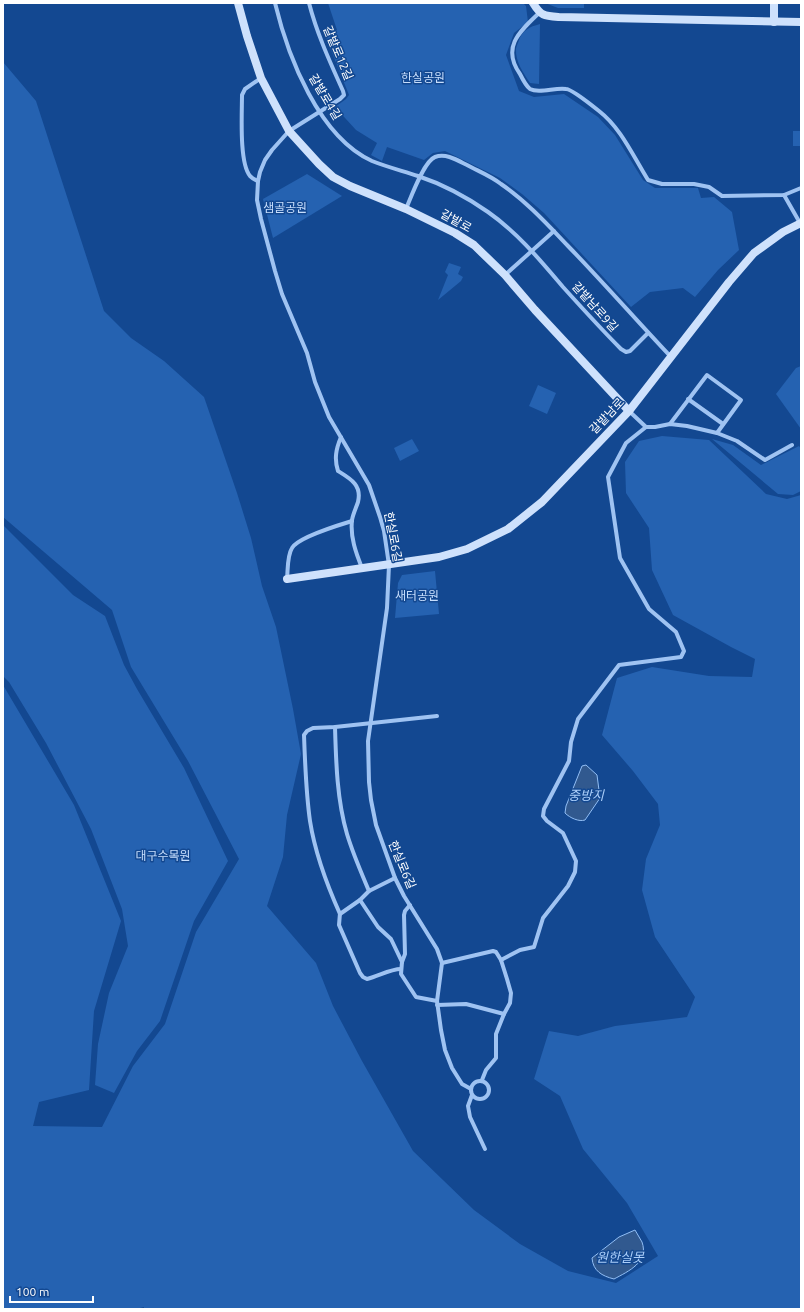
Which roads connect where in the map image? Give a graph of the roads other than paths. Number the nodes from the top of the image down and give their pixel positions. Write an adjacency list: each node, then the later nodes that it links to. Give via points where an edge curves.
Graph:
1 (238, 3): 9 (main road, 갈밭로)
2 (275, 3): 10 (street, 갈밭로4길, via 289,48 306,88)
3 (309, 3): 10 (street, 갈밭로12길, via 344,95)
4 (533, 3): 6 (main road)
5 (774, 3): 7 (main road)
6 (539, 13): 7 (main road, via 559,17); 15 (street, via 520,30 512,47 512,58 518,71 530,88 567,88 600,111 617,128 648,180 662,184 694,184 709,187 722,196)
7 (774, 22): 8 (main road)
8 (801, 22)
9 (261, 78): 11 (main road, 갈밭로); 13 (street, via 245,89 242,95 245,163 250,176)
10 (320, 112): 11 (street, 갈밭로12길); 12 (street, 갈밭로4길, via 328,125 359,154)
11 (289, 131): 13 (street, 한실로6길, via 268,156); 16 (main road, 갈밭로, via 333,177)
12 (420, 177): 16 (street); 18 (street, via 430,160 445,155 501,184 530,207); 19 (street, 갈밭로4길, via 447,188 487,211 515,233)
13 (258, 182): 29 (street, 한실로6길, via 257,200 279,282 329,417)
14 (801, 188): 15 (street)
15 (784, 195): 17 (street)
16 (406, 209): 20 (main road, 갈밭로, via 474,245)
17 (800, 223): 22 (main road, 갈밭남로, via 783,232 754,254)
18 (554, 231): 19 (street); 21 (street, 갈밭남로9길)
19 (532, 251): 20 (street); 21 (street, 갈밭남로9길, via 621,350 630,351)
20 (505, 275): 24 (main road, 갈밭로)
21 (648, 333): 22 (street, 갈밭남로9길)
22 (671, 357): 24 (main road, 갈밭남로)
23 (688, 399): 25 (street); 26 (street); 26 (street, via 707,374 741,400)
24 (629, 411): 27 (street); 34 (main road, 갈밭남로, via 542,502 508,528 467,549 438,558)
25 (670, 424): 27 (street); 28 (street)
26 (723, 424): 28 (street)
27 (646, 427): 45 (street, via 626,443 608,477 620,558 649,609 676,632 684,651 681,657 619,665 578,719 571,742 569,761 544,809 543,816 563,833 576,861 576,872 543,918 534,947 520,950)
28 (717, 433): 30 (street, via 737,441 765,460)
29 (341, 437): 31 (street, 한실로6길); 32 (street, via 336,448 335,462 338,471)
30 (792, 445)
31 (364, 478): 32 (street); 34 (street, 한실로6길, via 380,516)
32 (356, 484): 33 (street, via 359,493)
33 (352, 521): 35 (street, via 352,537); 36 (street, via 317,533 292,547)
34 (390, 565): 35 (main road, 갈밭남로); 38 (street, 한실로6길, via 388,608)
35 (362, 568): 36 (main road, 갈밭남로)
36 (287, 579)
37 (438, 716): 38 (street)
38 (370, 723): 39 (street); 40 (street, 한실로6길, via 368,782 376,825)
39 (335, 727): 41 (street, via 345,826); 44 (street, via 313,728 307,730 304,735 310,821 322,869)
40 (395, 878): 41 (street); 43 (street, 한실로6길)
41 (369, 891): 42 (street)
42 (360, 900): 44 (street); 46 (street, via 378,927 391,939)
43 (410, 905): 46 (street, via 404,915 405,954); 47 (street, 한실로6길, via 437,949)
44 (340, 913): 48 (street, via 339,925 363,977 367,979)
45 (501, 960): 47 (street, via 493,951); 50 (street, via 511,993 510,1003)
46 (402, 962): 48 (street)
47 (442, 963): 49 (street)
48 (401, 969): 49 (street, via 401,974 416,997)
49 (437, 1003): 50 (street, via 466,1004); 52 (street, via 445,1050 452,1068 462,1084)
50 (504, 1014): 51 (street, via 496,1034 496,1058)
51 (482, 1080): 52 (street, via 473,1083); 53 (street, via 489,1086 488,1095 480,1099)
52 (471, 1088): 53 (street)
53 (472, 1095): 54 (street, via 468,1106 470,1117)
54 (485, 1148)

